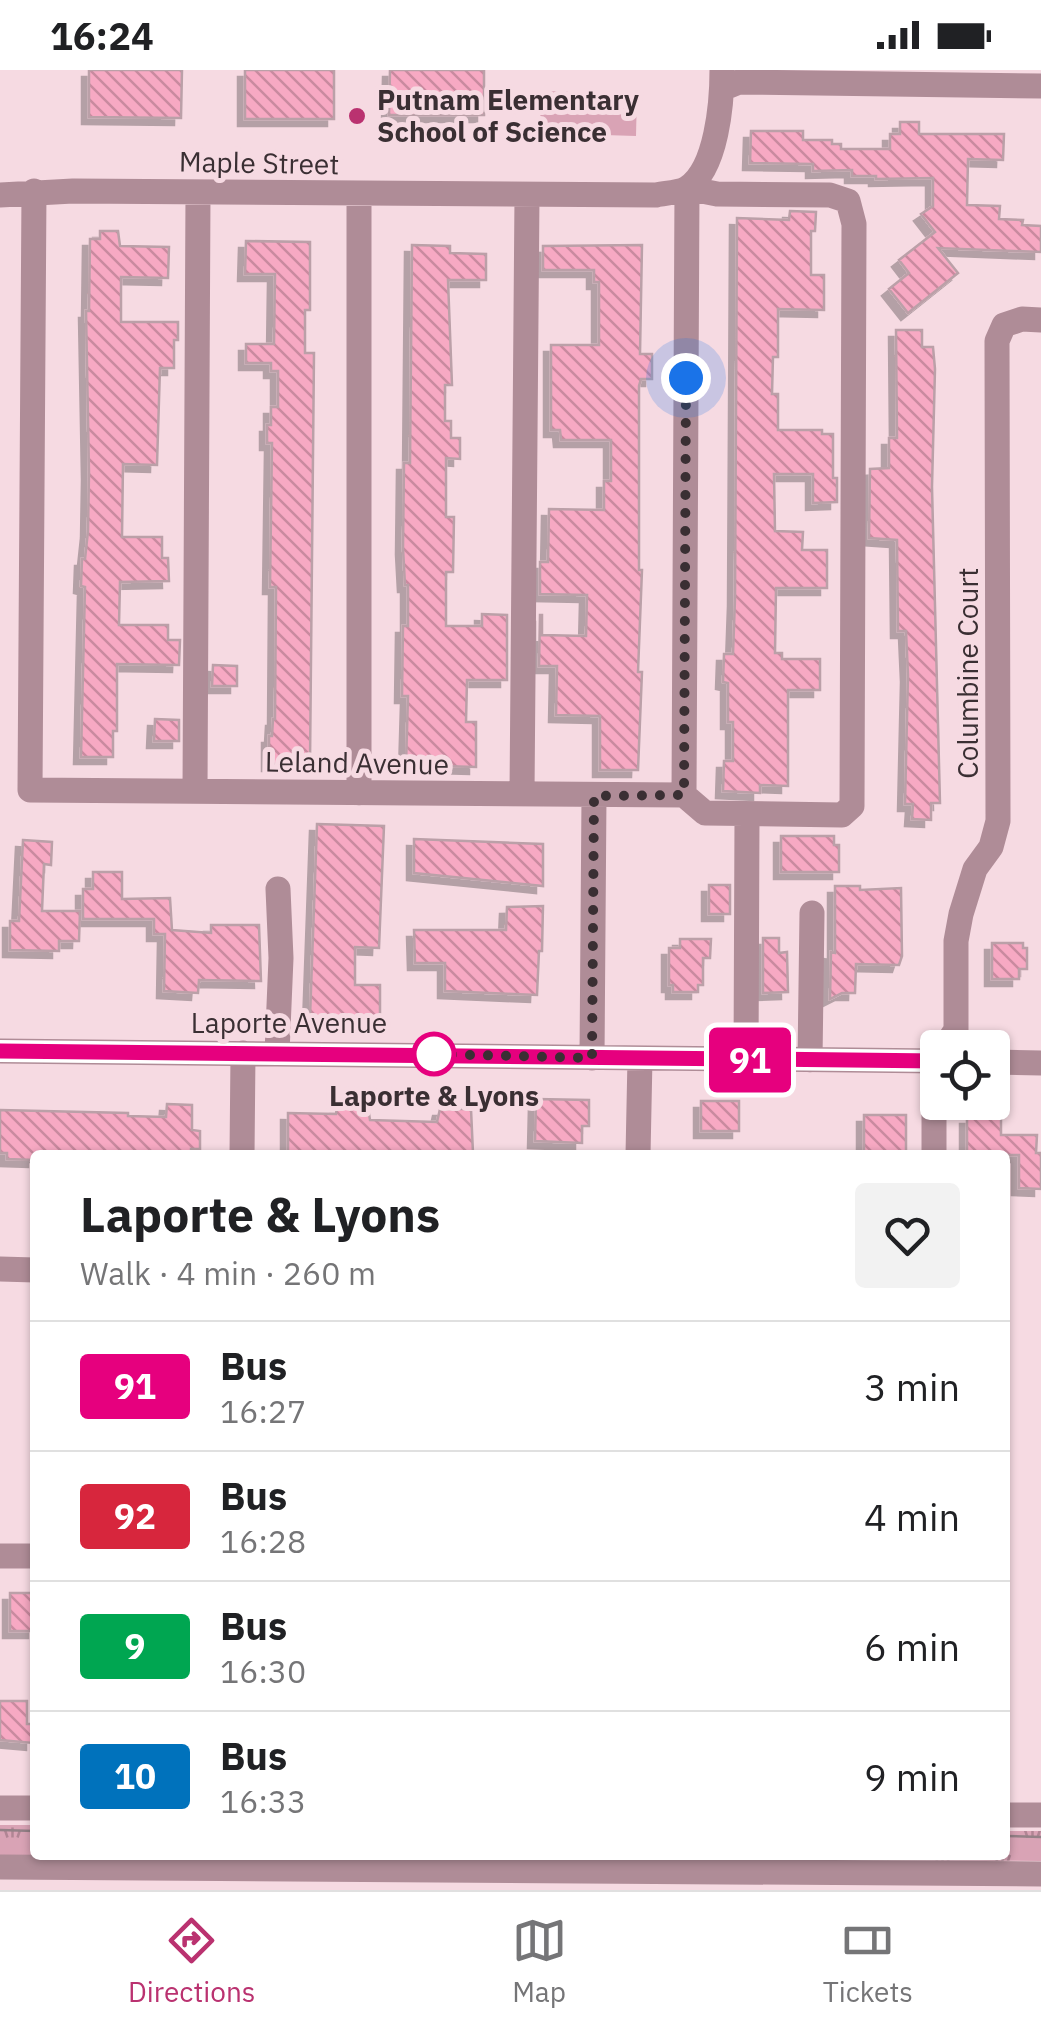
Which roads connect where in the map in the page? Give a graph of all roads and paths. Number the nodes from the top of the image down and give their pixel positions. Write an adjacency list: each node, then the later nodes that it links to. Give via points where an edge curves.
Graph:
1 (722, 79): 2 (street); 3 (street, via 721,120 705,164)
2 (1041, 86)
3 (687, 188): 8 (street, Maple Street, via 656,196); 13 (street); 15 (street, Maple Street, via 830,195 848,200 854,224 852,806 842,815)
4 (34, 192): 5 (street, Maple Street); 6 (street, Maple Street); 10 (street, Leland Avenue, via 30,790)
5 (198, 193): 7 (street, Maple Street); 10 (street)
6 (0, 195)
7 (359, 195): 8 (street, Maple Street); 11 (street)
8 (527, 196): 12 (street)
9 (1041, 320): 18 (street, Columbine Court, via 1004,325 997,341 998,821 961,914)
10 (194, 790): 11 (street, Leland Avenue)
11 (360, 793): 12 (street, Leland Avenue)
12 (522, 794): 14 (street, Leland Avenue)
13 (684, 795): 14 (street, Leland Avenue); 15 (street, via 705,813)
14 (594, 796): 23 (street)
15 (747, 816): 25 (street)
16 (278, 889): 21 (street)
17 (812, 912): 26 (street)
18 (956, 1030)
19 (0, 1051): 20 (street, Laporte Avenue)
20 (243, 1053): 21 (street, Laporte Avenue); 30 (street)
21 (277, 1053): 23 (street, Laporte Avenue)
22 (920, 1057): 26 (street, Laporte Avenue)
23 (592, 1058): 24 (street, Laporte Avenue)
24 (640, 1058): 25 (street, Laporte Avenue); 31 (street)
25 (746, 1060): 26 (street, Laporte Avenue)
26 (810, 1060)
27 (1010, 1062): 28 (street)
28 (1041, 1063)
29 (935, 1120): 32 (street)
30 (242, 1150)
31 (638, 1150)
32 (934, 1150)
33 (0, 1268): 34 (street)
34 (30, 1270)
35 (0, 1556): 36 (street)
36 (30, 1556)
37 (0, 1808): 38 (street)
38 (30, 1808)
39 (1010, 1815): 40 (street)
40 (1041, 1815)
41 (235, 1862): 43 (street); 45 (street)
42 (635, 1863): 44 (street); 45 (street)
43 (0, 1867)
44 (1041, 1874)
45 (473, 1880)

